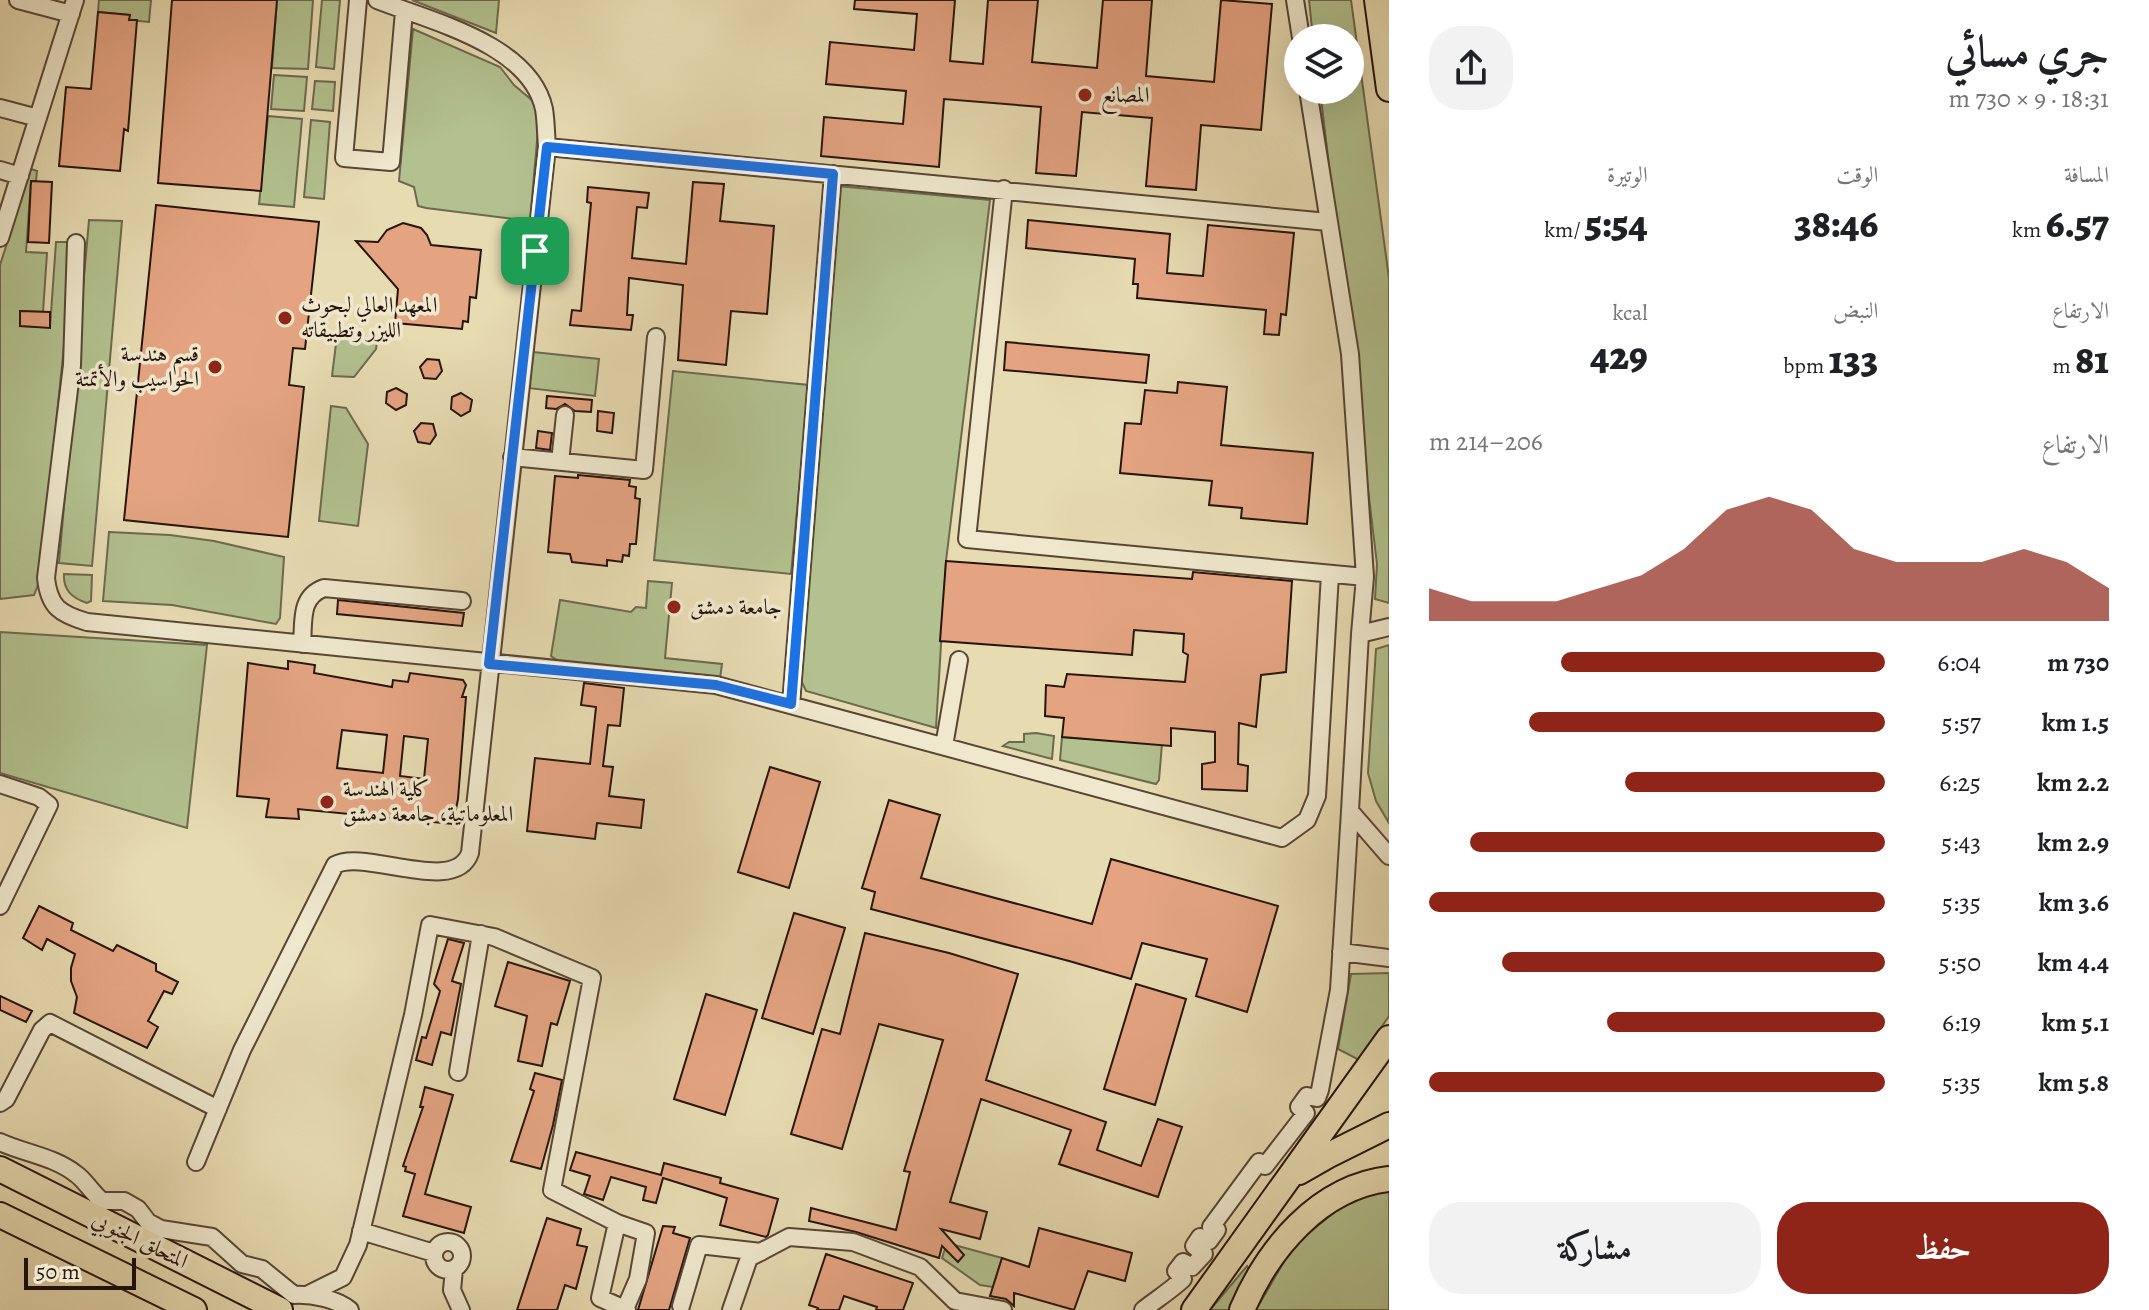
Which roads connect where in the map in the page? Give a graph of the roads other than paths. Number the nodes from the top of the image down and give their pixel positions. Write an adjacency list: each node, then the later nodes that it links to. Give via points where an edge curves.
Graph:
1 (18, 0): 6 (street)
2 (358, 0): 7 (street, via 344,158 391,162)
3 (377, 0): 7 (street)
4 (1295, 0): 8 (street)
5 (1377, 0): 9 (highway)
6 (73, 7): 12 (street)
7 (404, 11): 13 (street, via 483,42 513,60 543,108)
8 (1299, 24)
9 (1389, 89)
10 (1310, 104): 18 (street)
11 (0, 108): 12 (street)
12 (38, 118): 16 (street)
13 (547, 147): 15 (street); 23 (street)
14 (0, 170): 16 (street)
15 (833, 174): 17 (street); 33 (street)
16 (20, 176): 19 (street)
17 (1004, 189): 18 (street); 25 (street, via 967,539)
18 (1328, 222): 26 (street, via 1350,354)
19 (0, 238)
20 (76, 243): 30 (street, via 72,365 46,578 53,604 67,616 87,622)
21 (656, 337): 24 (street, via 644,470)
22 (565, 415): 24 (street)
23 (512, 457): 24 (street); 32 (street)
24 (560, 462)
25 (1330, 574): 26 (street); 34 (street, via 1317,796 1307,820 1282,838)
26 (1365, 577): 29 (street)
27 (462, 601): 30 (street, via 324,588 313,592 306,604)
28 (1389, 627): 29 (street)
29 (1360, 634): 36 (street)
30 (302, 644): 32 (street)
31 (959, 660): 34 (street)
32 (489, 664): 33 (street, via 716,685); 45 (street, via 467,860 452,870 348,861 335,865)
33 (791, 704): 34 (street)
34 (944, 746)
35 (0, 784): 38 (street, via 49,805)
36 (1350, 811): 37 (street); 40 (street)
37 (1389, 856)
38 (0, 906)
39 (481, 934): 43 (street); 53 (street, via 592,978 552,1190); 54 (street, via 430,925)
40 (1341, 952): 41 (street); 68 (street, via 1331,1039 1317,1098 1307,1096 1299,1107 1306,1113 1265,1166 1259,1162 1211,1227 1217,1230 1209,1241 1200,1237 1194,1246 1204,1254 1192,1267 1183,1262 1176,1271 1183,1279)
41 (1389, 958)
42 (1389, 1038): 51 (highway)
43 (458, 1072)
44 (0, 1103): 45 (street, via 50,1023)
45 (218, 1109): 48 (street)
46 (1389, 1125): 51 (highway)
47 (0, 1142): 58 (street, via 78,1175 102,1201 124,1201 161,1229 212,1237 242,1264 262,1269 294,1295)
48 (196, 1162)
49 (0, 1169): 62 (highway, المتحلق الجنوبي)
50 (1389, 1179): 70 (highway, via 1344,1193 1309,1216 1268,1261)
51 (1287, 1180): 69 (highway)
52 (0, 1215): 61 (highway, المتحلق الجنوبي)
53 (617, 1223): 65 (street, via 600,1298); 65 (street, via 646,1233)
54 (361, 1231): 56 (street); 58 (street, via 343,1277)
55 (761, 1252): 59 (street, via 699,1245); 60 (street, via 789,1237 853,1242 920,1267 955,1301); 66 (street, via 749,1258)
56 (434, 1253): 57 (street, via 437,1266); 57 (street, via 444,1242 458,1246 462,1258)
57 (454, 1269): 64 (street, via 452,1290)
58 (309, 1294): 63 (street)
59 (681, 1306)
60 (985, 1308): 67 (street)
61 (194, 1310)
62 (280, 1310)
63 (350, 1310)
64 (461, 1310)
65 (626, 1310)
66 (731, 1310)
67 (1003, 1310)
68 (1143, 1310)
69 (1194, 1310)
70 (1242, 1310)

